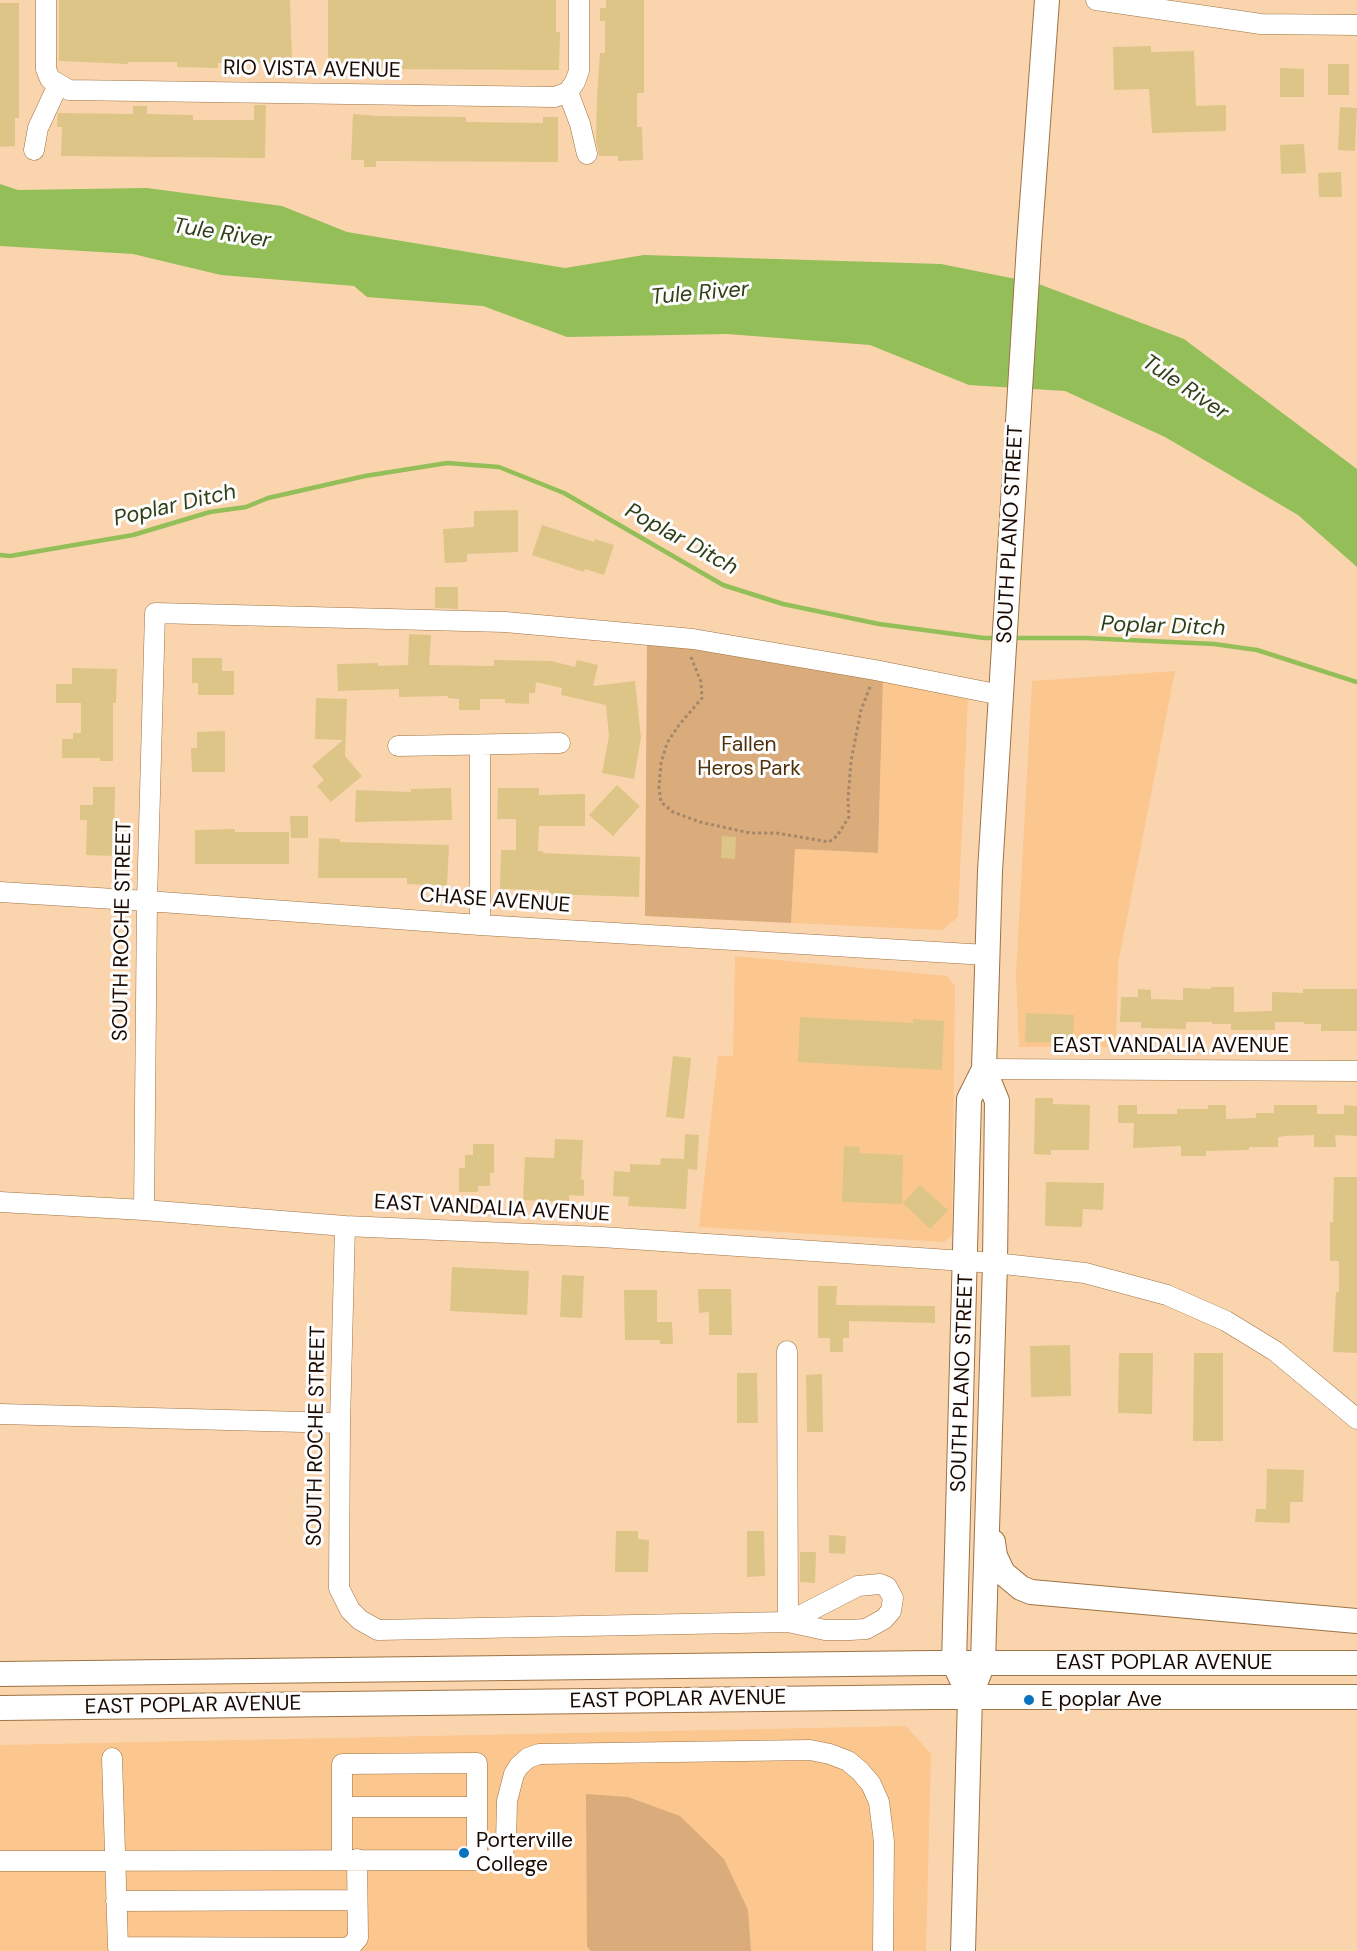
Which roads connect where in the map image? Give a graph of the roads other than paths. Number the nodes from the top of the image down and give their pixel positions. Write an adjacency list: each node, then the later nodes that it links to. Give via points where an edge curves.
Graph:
1 (46, 0): 6 (street, via 46,69 50,79)
2 (579, 0): 7 (street, via 579,71 576,82)
3 (1047, 0): 10 (main road, SOUTH PLANO STREET)
4 (1096, 0): 5 (street, via 1261,24)
5 (1357, 25)
6 (63, 88): 7 (street, RIO VISTA AVENUE); 8 (street, via 38,128)
7 (561, 94): 9 (street, via 580,124)
8 (34, 150)
9 (587, 154)
10 (1002, 684): 15 (street, SOUTH ROCHE STREET, via 884,672 693,639 505,622 155,613); 17 (main road, SOUTH PLANO STREET)
11 (560, 743): 13 (street)
12 (398, 746): 13 (street)
13 (480, 746): 16 (street)
14 (0, 892): 15 (street, CHASE AVENUE)
15 (147, 901): 16 (street, CHASE AVENUE); 21 (street, SOUTH ROCHE STREET)
16 (480, 925): 17 (street, CHASE AVENUE)
17 (987, 955): 18 (main road, SOUTH PLANO STREET)
18 (984, 1069): 19 (street, EAST VANDALIA AVENUE); 23 (main road, SOUTH PLANO STREET, via 969,1099)
19 (1357, 1071)
20 (0, 1202): 21 (street, EAST VANDALIA AVENUE)
21 (144, 1210): 22 (street, EAST VANDALIA AVENUE)
22 (345, 1226): 23 (street, EAST VANDALIA AVENUE, via 601,1237); 27 (street, SOUTH ROCHE STREET)
23 (981, 1263): 26 (street, EAST VANDALIA AVENUE, via 1085,1273 1167,1295 1226,1321 1275,1351); 28 (main road, SOUTH PLANO STREET); 31 (main road, SOUTH PLANO STREET)
24 (787, 1351): 30 (street)
25 (0, 1414): 27 (street)
26 (1357, 1419)
27 (339, 1423): 30 (street, SOUTH ROCHE STREET, via 339,1588 350,1610 378,1630)
28 (988, 1510): 29 (main road, via 995,1556 1003,1573 1031,1592); 32 (main road, SOUTH PLANO STREET)
29 (1357, 1621)
30 (788, 1622): 30 (street, via 858,1586 880,1584 887,1587 893,1598 889,1615 866,1629 825,1630)
31 (954, 1663): 32 (main road, EAST POPLAR AVENUE); 34 (main road, EAST POPLAR AVENUE); 35 (main road, SOUTH PLANO STREET)
32 (983, 1663): 33 (main road, EAST POPLAR AVENUE); 35 (main road, SOUTH PLANO STREET)
33 (1357, 1663)
34 (0, 1674)
35 (970, 1697): 36 (main road, EAST POPLAR AVENUE); 37 (main road, EAST POPLAR AVENUE); 48 (main road, SOUTH PLANO STREET)
36 (1357, 1697)
37 (0, 1708)
38 (112, 1758): 43 (street)
39 (344, 1807): 40 (street); 40 (street, via 342,1764 477,1763); 41 (street)
40 (477, 1808): 42 (street)
41 (350, 1859): 42 (street); 43 (street); 45 (street)
42 (477, 1859): 47 (street, via 492,1860 503,1851 507,1801 514,1774 528,1758 538,1754 810,1750 830,1754 860,1771 879,1802 884,1842)
43 (115, 1860): 44 (street); 46 (street)
44 (0, 1861)
45 (357, 1899): 46 (street); 46 (street, via 358,1938 344,1948 117,1947)
46 (116, 1901)
47 (883, 1951)
48 (963, 1951)

